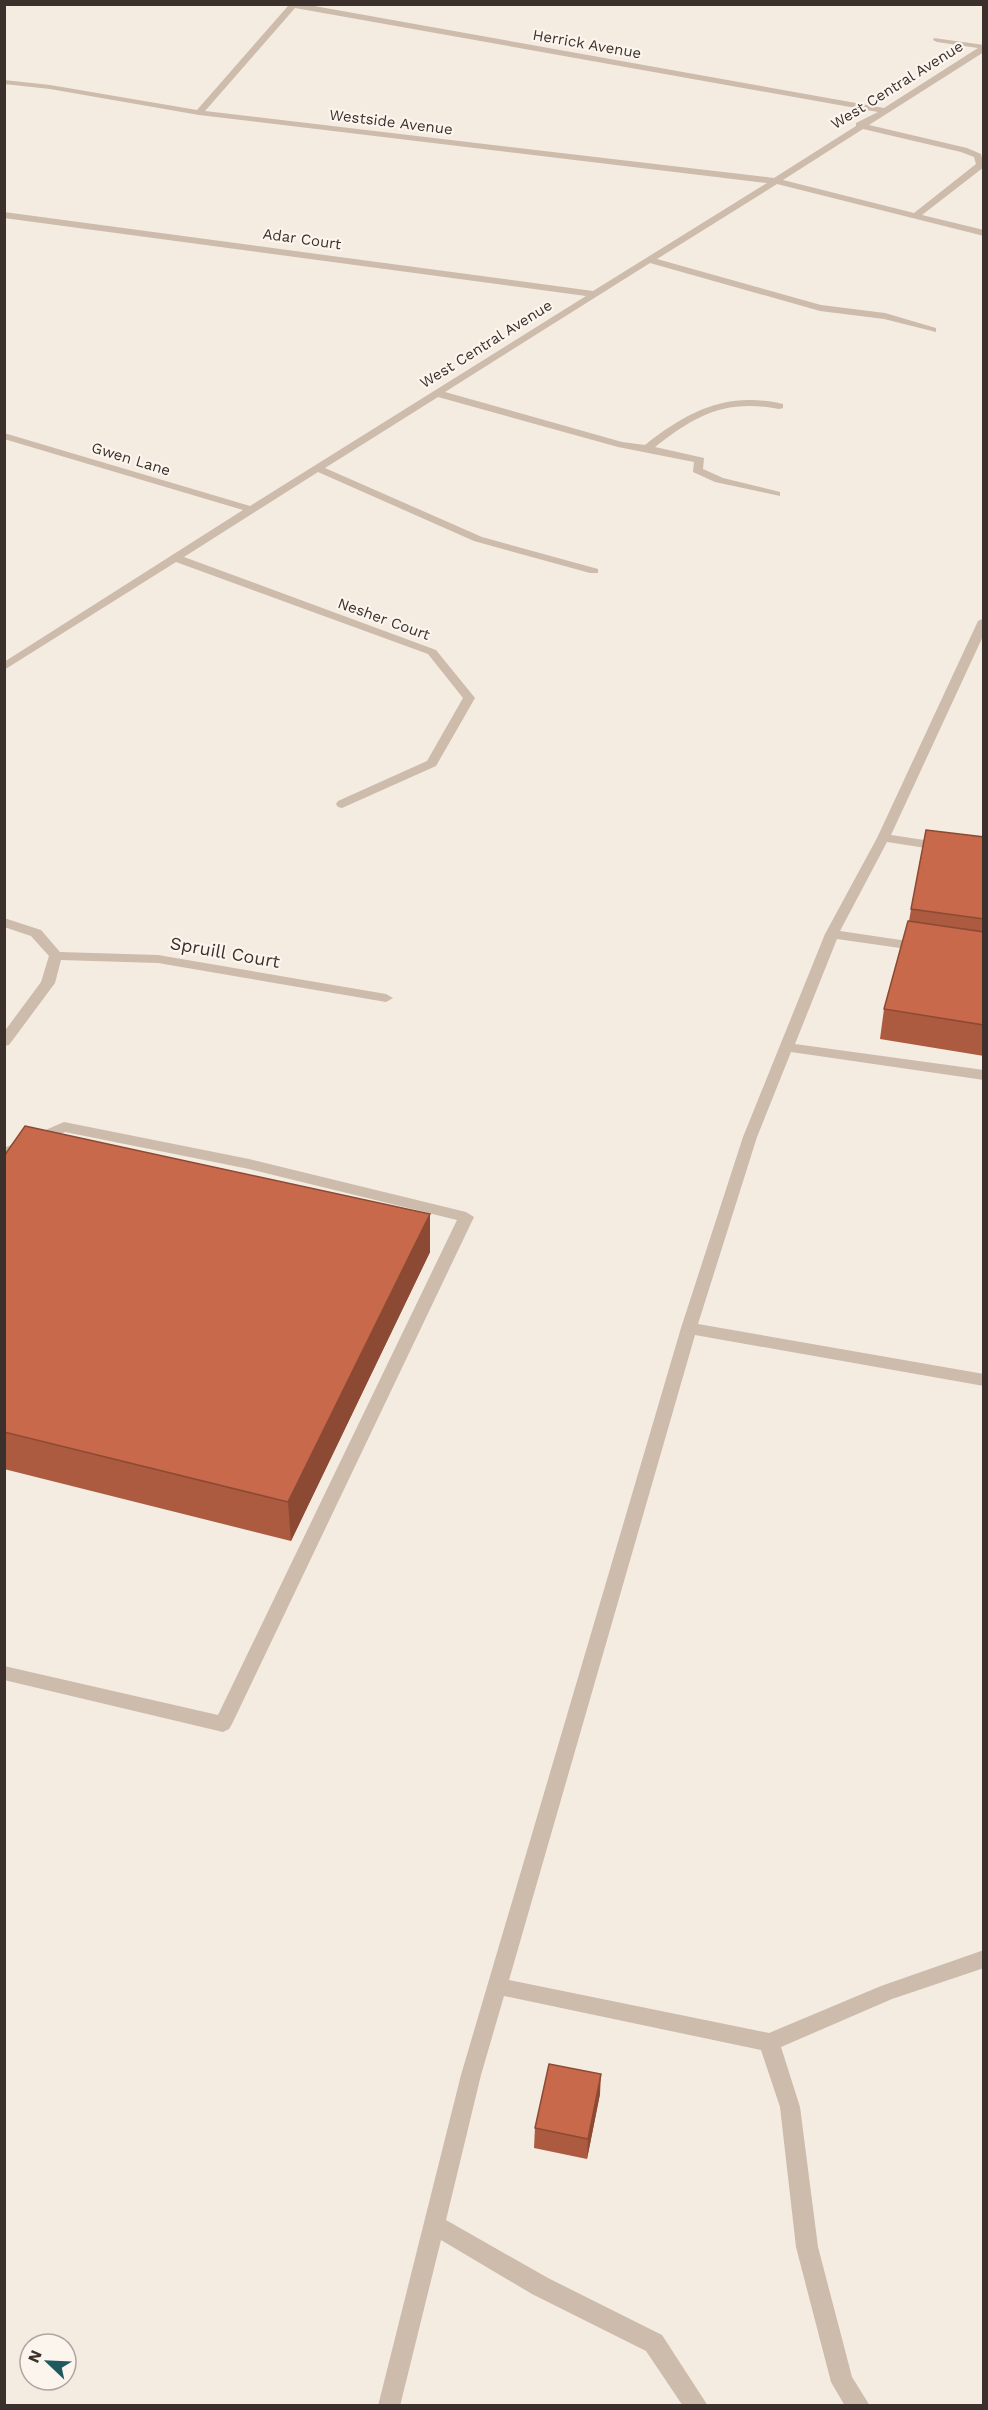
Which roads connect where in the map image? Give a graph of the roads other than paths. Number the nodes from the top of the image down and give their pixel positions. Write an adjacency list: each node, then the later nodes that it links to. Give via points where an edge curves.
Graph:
1 (287, 4): 2 (street, Herrick Avenue)
2 (293, 5): 6 (street, Herrick Avenue); 7 (street)
3 (937, 40): 4 (street)
4 (984, 48): 6 (street, West Central Avenue)
5 (4, 82): 7 (street, Westside Avenue)
6 (883, 110): 8 (street, West Central Avenue)
7 (199, 113): 9 (street, Westside Avenue)
8 (859, 125): 9 (street, West Central Avenue); 11 (street, via 978,156 981,165)
9 (776, 181): 11 (street, Westside Avenue); 13 (street, West Central Avenue)
10 (4, 214): 14 (street, Adar Court)
11 (915, 216): 12 (street, Westside Avenue)
12 (984, 233)
13 (649, 260): 14 (street, West Central Avenue); 15 (street, via 820,308 885,316)
14 (595, 294): 16 (street, West Central Avenue)
15 (933, 330)
16 (436, 393): 19 (street, via 622,445); 20 (street, West Central Avenue)
17 (779, 406): 19 (street, via 728,403 662,435)
18 (4, 436): 22 (street, Gwen Lane)
19 (647, 448): 21 (street, via 700,460 697,470 719,480)
20 (316, 468): 22 (street, West Central Avenue); 24 (street, via 478,539)
21 (776, 494)
22 (250, 509): 23 (street, West Central Avenue)
23 (175, 558): 26 (street, West Central Avenue); 27 (street, Nesher Court, via 432,652 469,698 432,763)
24 (594, 571)
25 (984, 621): 28 (street)
26 (4, 667)
27 (342, 804)
28 (883, 838): 29 (street); 31 (street)
29 (984, 853)
30 (4, 922): 33 (street, via 36,933)
31 (832, 934): 32 (street); 36 (street)
32 (937, 950)
33 (57, 956): 34 (street, Spruill Court, via 158,959); 35 (street, via 48,983)
34 (386, 998)
35 (4, 1041)
36 (786, 1047): 37 (street); 39 (street, via 750,1137)
37 (984, 1075)
38 (7, 1155): 41 (street, via 64,1127 249,1164 466,1217 224,1724)
39 (689, 1328): 40 (street); 43 (street)
40 (984, 1380)
41 (4, 1673)
42 (984, 1959): 44 (street, via 888,1992)
43 (497, 1986): 44 (street); 45 (street)
44 (769, 2042): 48 (street, via 790,2107 807,2247 842,2382)
45 (434, 2225): 46 (street); 47 (street, via 540,2286 654,2343)
46 (389, 2406)
47 (697, 2406)
48 (859, 2406)

